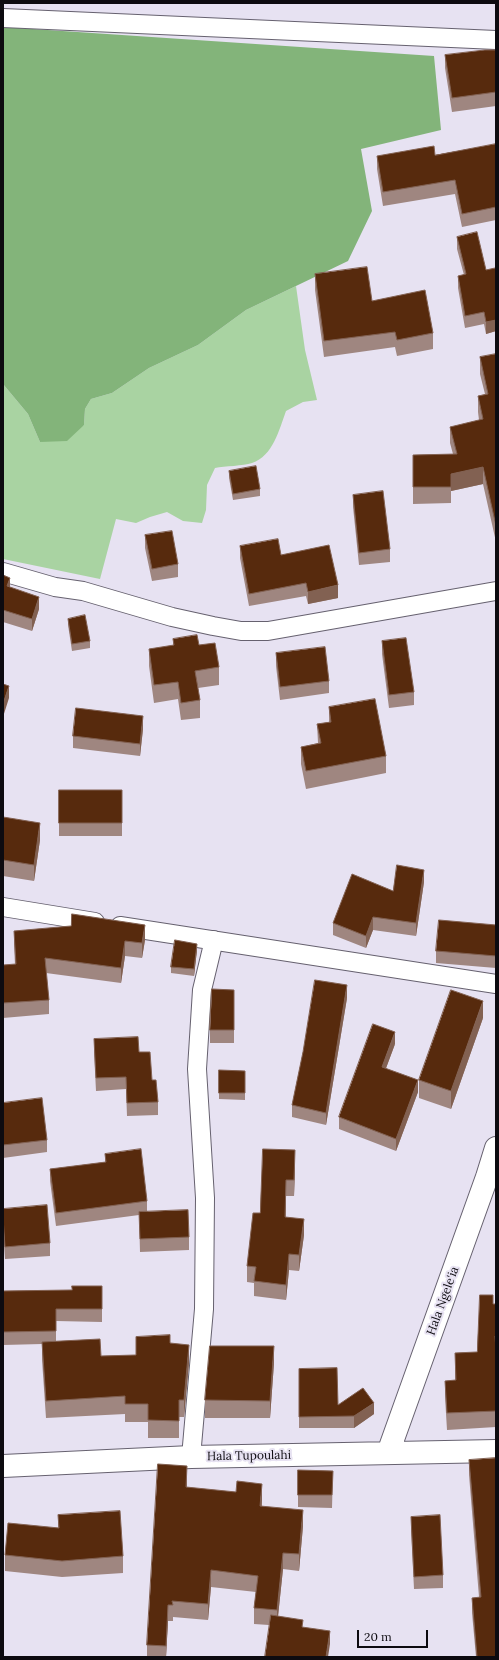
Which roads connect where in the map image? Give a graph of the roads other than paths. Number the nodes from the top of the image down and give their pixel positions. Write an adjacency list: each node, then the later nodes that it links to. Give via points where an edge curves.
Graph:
1 (3, 18): 2 (street)
2 (496, 40)
3 (3, 572): 4 (street, via 55,587 83,591 172,617 241,631 268,631)
4 (496, 591)
5 (3, 907): 6 (street)
6 (214, 940): 7 (street); 11 (street, via 202,990 197,1068 205,1198 204,1308)
7 (496, 984)
8 (496, 1148): 10 (street, Hala Ngele'ia)
9 (496, 1451): 10 (street, Hala Tupoulahi)
10 (388, 1453): 11 (street, Hala Tupoulahi)
11 (191, 1457): 12 (street, Hala Tupoulahi)
12 (3, 1466)

